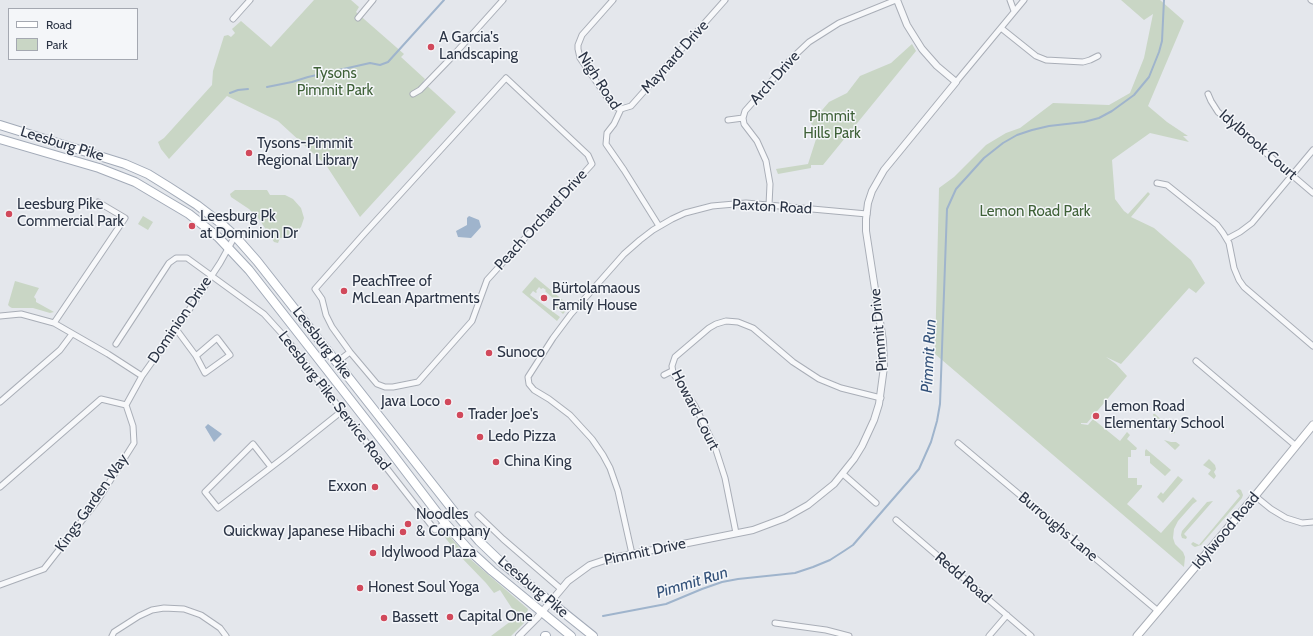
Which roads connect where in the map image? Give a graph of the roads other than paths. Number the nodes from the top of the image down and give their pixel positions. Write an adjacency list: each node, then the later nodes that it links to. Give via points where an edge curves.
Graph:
1 (250, 0): 11 (street)
2 (373, 0): 10 (street)
3 (503, 0): 15 (street, via 450,59)
4 (613, 0): 17 (street, Nigh Road, via 582,35 578,49 580,58 611,103)
5 (726, 0): 17 (street, Maynard Drive, via 631,106)
6 (896, 0): 14 (street, via 907,25 922,49); 18 (street, Arch Drive, via 839,24 809,42 745,111)
7 (1010, 0): 9 (street)
8 (1024, 0): 9 (street, Pimmit Drive)
9 (1014, 11): 12 (street, Pimmit Drive)
10 (358, 18)
11 (233, 19)
12 (1001, 28): 13 (street, via 1036,56 1046,60 1083,62); 14 (street, Pimmit Drive)
13 (1098, 56)
14 (956, 82): 28 (street, Pimmit Drive, via 884,170 872,191)
15 (413, 94)
16 (1208, 94): 23 (street, Idylbrook Court, via 1218,112)
17 (621, 109): 29 (street, Nigh Road, via 607,133 606,144)
18 (743, 118): 19 (street); 27 (street, Arch Drive, via 766,161 770,184)
19 (728, 120)
20 (0, 125): 30 (main road, Leesburg Pike, via 102,156 148,174 197,205)
21 (0, 139): 32 (main road, Leesburg Pike, via 99,168 135,182 189,214)
22 (1313, 150): 23 (street)
23 (1293, 175): 25 (street, Idylbrook Court); 31 (street, via 1252,223)
24 (1157, 183): 31 (street, via 1167,185 1217,225)
25 (1313, 192)
26 (98, 202): 35 (street, via 125,218)
27 (769, 205): 28 (street, Paxton Road); 29 (street, Paxton Road, via 746,203 712,206 685,214)
28 (866, 214): 47 (street, Pimmit Drive, via 866,231 884,353)
29 (659, 226): 64 (street, Paxton Road, via 624,254 571,314 528,380 530,386 570,415 603,455 618,491)
30 (235, 236): 32 (street, Dominion Drive); 43 (main road, Leesburg Pike)
31 (1227, 239): 39 (street, via 1234,268 1244,287)
32 (229, 248): 33 (street, Dominion Drive); 62 (main road, Leesburg Pike, via 249,270)
33 (211, 275): 36 (street, Dominion Drive); 38 (street, Leesburg Pike Service Road, via 187,258 176,258 170,263); 50 (street, Leesburg Pike Service Road, via 264,314)
34 (0, 316): 35 (street, via 21,314)
35 (54, 324): 37 (street)
36 (176, 329): 41 (street); 46 (street, Dominion Drive)
37 (72, 334): 46 (street); 48 (street, via 60,350)
38 (116, 344)
39 (1313, 346)
40 (350, 352): 40 (street, Peach Orchard Drive, via 377,384 393,387 418,382 472,321 487,280 592,164 588,155 506,78 316,289 332,327); 43 (street)
41 (196, 356): 41 (street, via 205,373 230,355 217,338)
42 (1196, 361): 53 (street)
43 (337, 362): 67 (main road, Leesburg Pike, via 456,514 502,563)
44 (672, 371): 45 (street); 47 (street, Howard Court, via 675,357 709,328 720,322 733,321 753,328 793,362 819,379 841,388); 63 (street, Howard Court, via 695,406 715,447 725,478)
45 (664, 375)
46 (142, 376): 49 (street, Dominion Drive)
47 (880, 398): 55 (street, Pimmit Drive, via 874,420 862,446)
48 (0, 402)
49 (126, 405): 56 (street, via 101,399); 65 (street, Kings Garden Way, via 133,426 134,443 98,500 44,569)
50 (342, 411): 54 (street); 62 (street, Leesburg Pike Service Road, via 435,530)
51 (1313, 425): 53 (main road, Idylwood Road)
52 (958, 443): 68 (street, Burroughs Lane)
53 (1296, 446): 57 (main road, Idylwood Road)
54 (272, 467): 54 (street, via 252,444 205,492 218,508)
55 (843, 474): 58 (street); 63 (street, Pimmit Drive, via 799,511 769,524)
56 (0, 487)
57 (1255, 496): 61 (street, via 1286,518 1302,523); 68 (main road, Idylwood Road)
58 (876, 503)
59 (478, 514): 66 (street)
60 (896, 520): 70 (street, Redd Road)
61 (1313, 522)
62 (445, 523): 69 (main road, Leesburg Pike, via 469,550)
63 (736, 533): 64 (street, Pimmit Drive)
64 (632, 554): 66 (street, Pimmit Drive, via 590,566 572,577)
65 (0, 584)
66 (561, 589): 67 (street, Pimmit Drive)
67 (550, 602): 69 (street, Pimmit Drive); 76 (main road, Leesburg Pike)
68 (1158, 611): 80 (main road, Idylwood Road)
69 (542, 612): 74 (street, Pimmit Drive); 75 (main road, Leesburg Pike)
70 (1007, 615): 78 (street); 79 (street, Redd Road)
71 (775, 623): 77 (street)
72 (112, 636): 73 (street, via 114,632 139,616 164,608 184,609 201,616 220,628)
73 (226, 636)
74 (519, 636)
75 (571, 636)
76 (593, 636)
77 (849, 636)
78 (989, 636)
79 (1031, 636)
80 (1137, 636)

